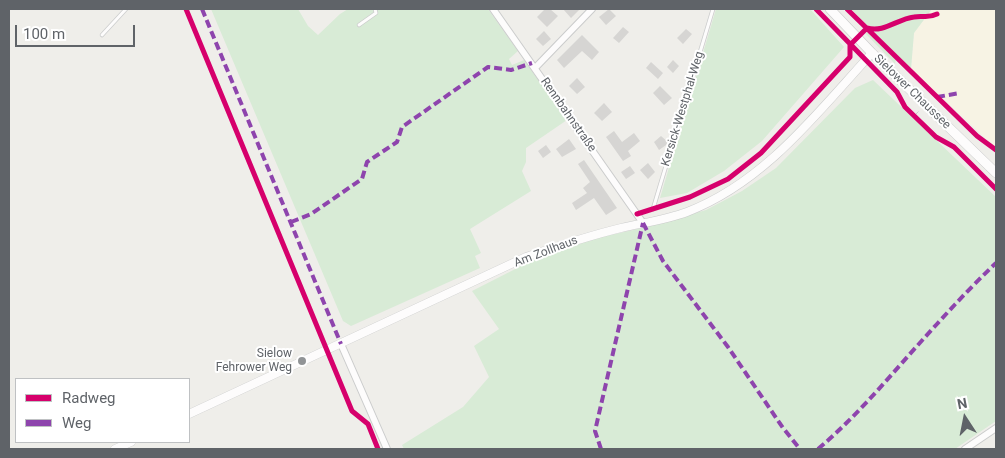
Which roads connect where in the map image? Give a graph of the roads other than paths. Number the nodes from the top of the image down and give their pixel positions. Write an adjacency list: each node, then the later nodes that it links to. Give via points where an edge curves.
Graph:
1 (126, 9): 8 (lane)
2 (375, 9): 7 (lane, via 376,13)
3 (493, 9): 10 (street, Rennbahnstraße)
4 (592, 9): 10 (street)
5 (713, 9): 12 (lane, Kersick-Westphal-Weg)
6 (830, 9): 9 (main road, Sielower Chaussee)
7 (359, 25)
8 (102, 36)
9 (872, 53): 11 (main road, Sielower Chaussee); 13 (street, Am Zollhaus, via 787,145 752,176 718,198 686,212)
10 (535, 68): 13 (street, Rennbahnstraße)
11 (996, 173)
12 (653, 209)
13 (643, 222): 14 (street, Am Zollhaus, via 567,242 526,258)
14 (341, 344): 15 (street, Am Zollhaus); 19 (street)
15 (190, 414)
16 (996, 428): 20 (street)
17 (128, 443): 18 (street)
18 (114, 449)
19 (387, 449)
20 (965, 449)

